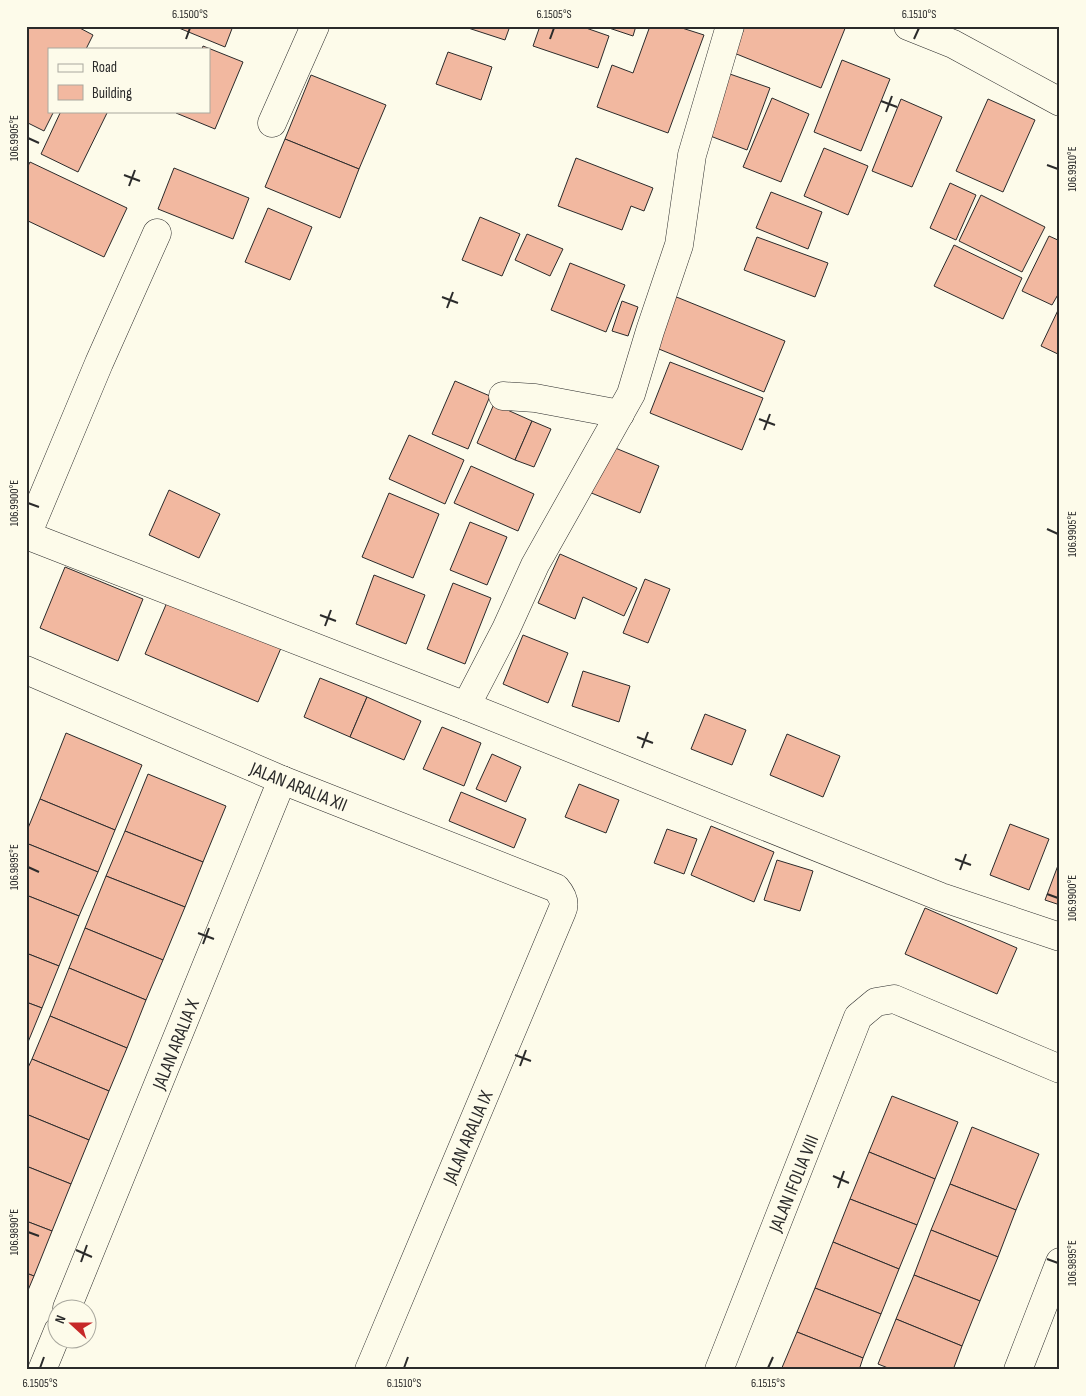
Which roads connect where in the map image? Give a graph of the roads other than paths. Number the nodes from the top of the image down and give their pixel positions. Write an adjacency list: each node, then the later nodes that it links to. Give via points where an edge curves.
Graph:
1 (315, 26): 5 (street)
2 (730, 26): 8 (street, via 692,155 679,245 631,394)
3 (908, 26): 4 (street, via 953,44)
4 (1060, 102)
5 (272, 123)
6 (156, 233): 9 (street)
7 (503, 396): 8 (street, via 534,398)
8 (620, 414): 11 (street, via 535,565)
9 (27, 535): 11 (street)
10 (26, 670): 12 (street, JALAN ARALIA XII)
11 (466, 706): 14 (street, via 942,897)
12 (282, 780): 13 (street, JALAN ARALIA XII, via 556,888); 17 (street, JALAN ARALIA X)
13 (564, 905): 20 (street, JALAN ARALIA IX)
14 (1060, 938)
15 (1060, 1069): 21 (street, JALAN IFOLIA VIII, via 894,998 876,1002 858,1017)
16 (1060, 1262): 22 (street)
17 (71, 1298)
18 (51, 1348): 19 (street)
19 (42, 1370)
20 (369, 1370)
21 (719, 1370)
22 (1018, 1370)

